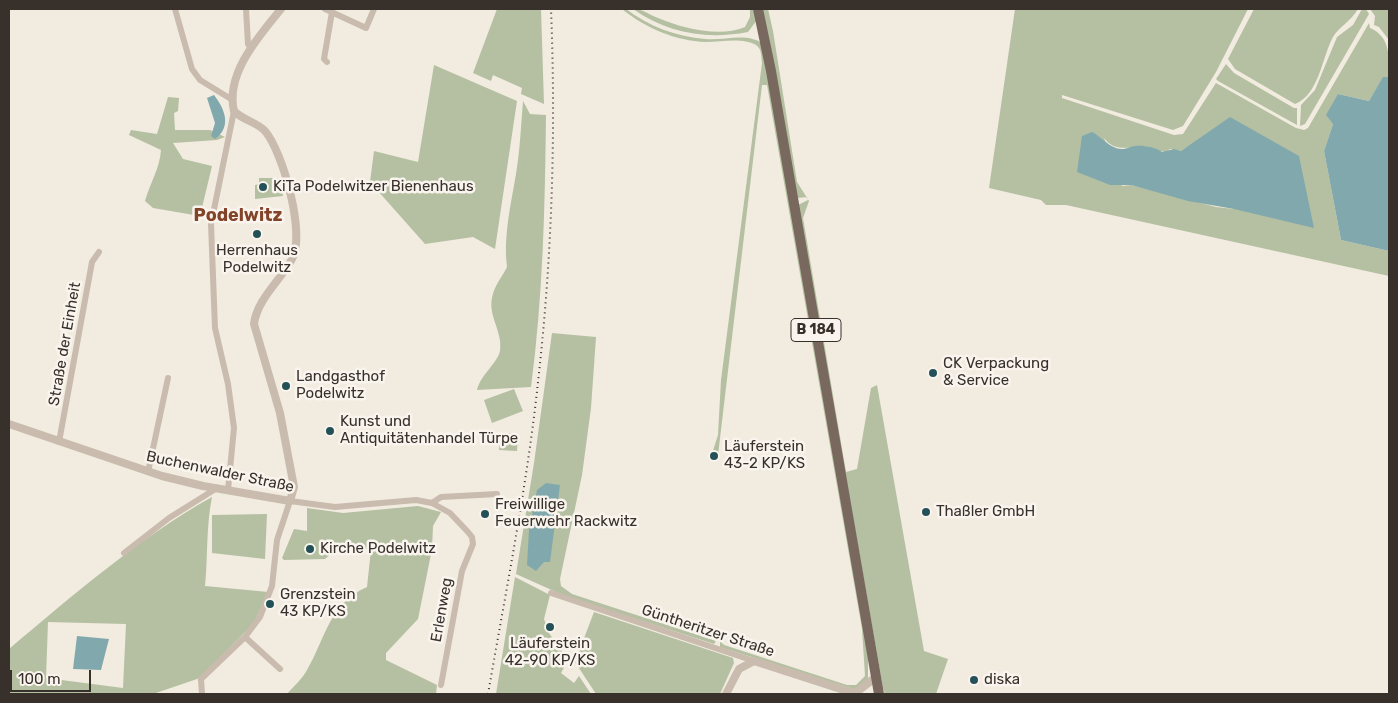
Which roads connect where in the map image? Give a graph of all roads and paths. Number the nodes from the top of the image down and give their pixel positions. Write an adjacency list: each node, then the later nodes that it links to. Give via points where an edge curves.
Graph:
1 (175, 9): 10 (street, via 192,69 200,80)
2 (246, 9): 8 (street)
3 (281, 9): 8 (street)
4 (325, 9): 7 (street)
5 (374, 9): 7 (street, via 366,28)
6 (758, 9): 28 (main road, B 184)
7 (332, 12): 9 (street, via 324,59)
8 (251, 49): 10 (street, via 241,66)
9 (327, 62)
10 (231, 98): 11 (street)
11 (234, 111): 18 (street, via 211,224 215,328 234,428); 20 (street, via 265,131 280,155 296,232 294,254 270,290 254,324 280,413 294,487)
12 (99, 252): 15 (street, Straße der Einheit, via 92,262)
13 (168, 378): 16 (street)
14 (9, 424): 15 (street, Buchenwalder Straße)
15 (60, 442): 16 (street, Buchenwalder Straße)
16 (148, 472): 17 (street, Buchenwalder Straße)
17 (217, 488): 18 (street, Buchenwalder Straße); 23 (street, via 169,518)
18 (228, 490): 20 (street, Buchenwalder Straße)
19 (497, 494): 21 (street, Buchenwalder Straße, via 441,497)
20 (290, 501): 21 (street, Buchenwalder Straße, via 335,507 416,500); 25 (street, via 277,540 272,586 260,618)
21 (432, 503): 22 (street, Buchenwalder Straße, via 450,513)
22 (473, 540): 29 (street, Erlenweg, via 462,571)
23 (124, 553)
24 (551, 593): 26 (street, Güntheritzer Straße)
25 (245, 637): 27 (street); 30 (street, via 201,679)
26 (754, 662): 31 (street, via 739,669); 32 (street, Güntheritzer Straße)
27 (280, 669)
28 (876, 677): 32 (street); 33 (main road, B 184)
29 (441, 685)
30 (202, 694)
31 (726, 694)
32 (855, 694)
33 (880, 694)

